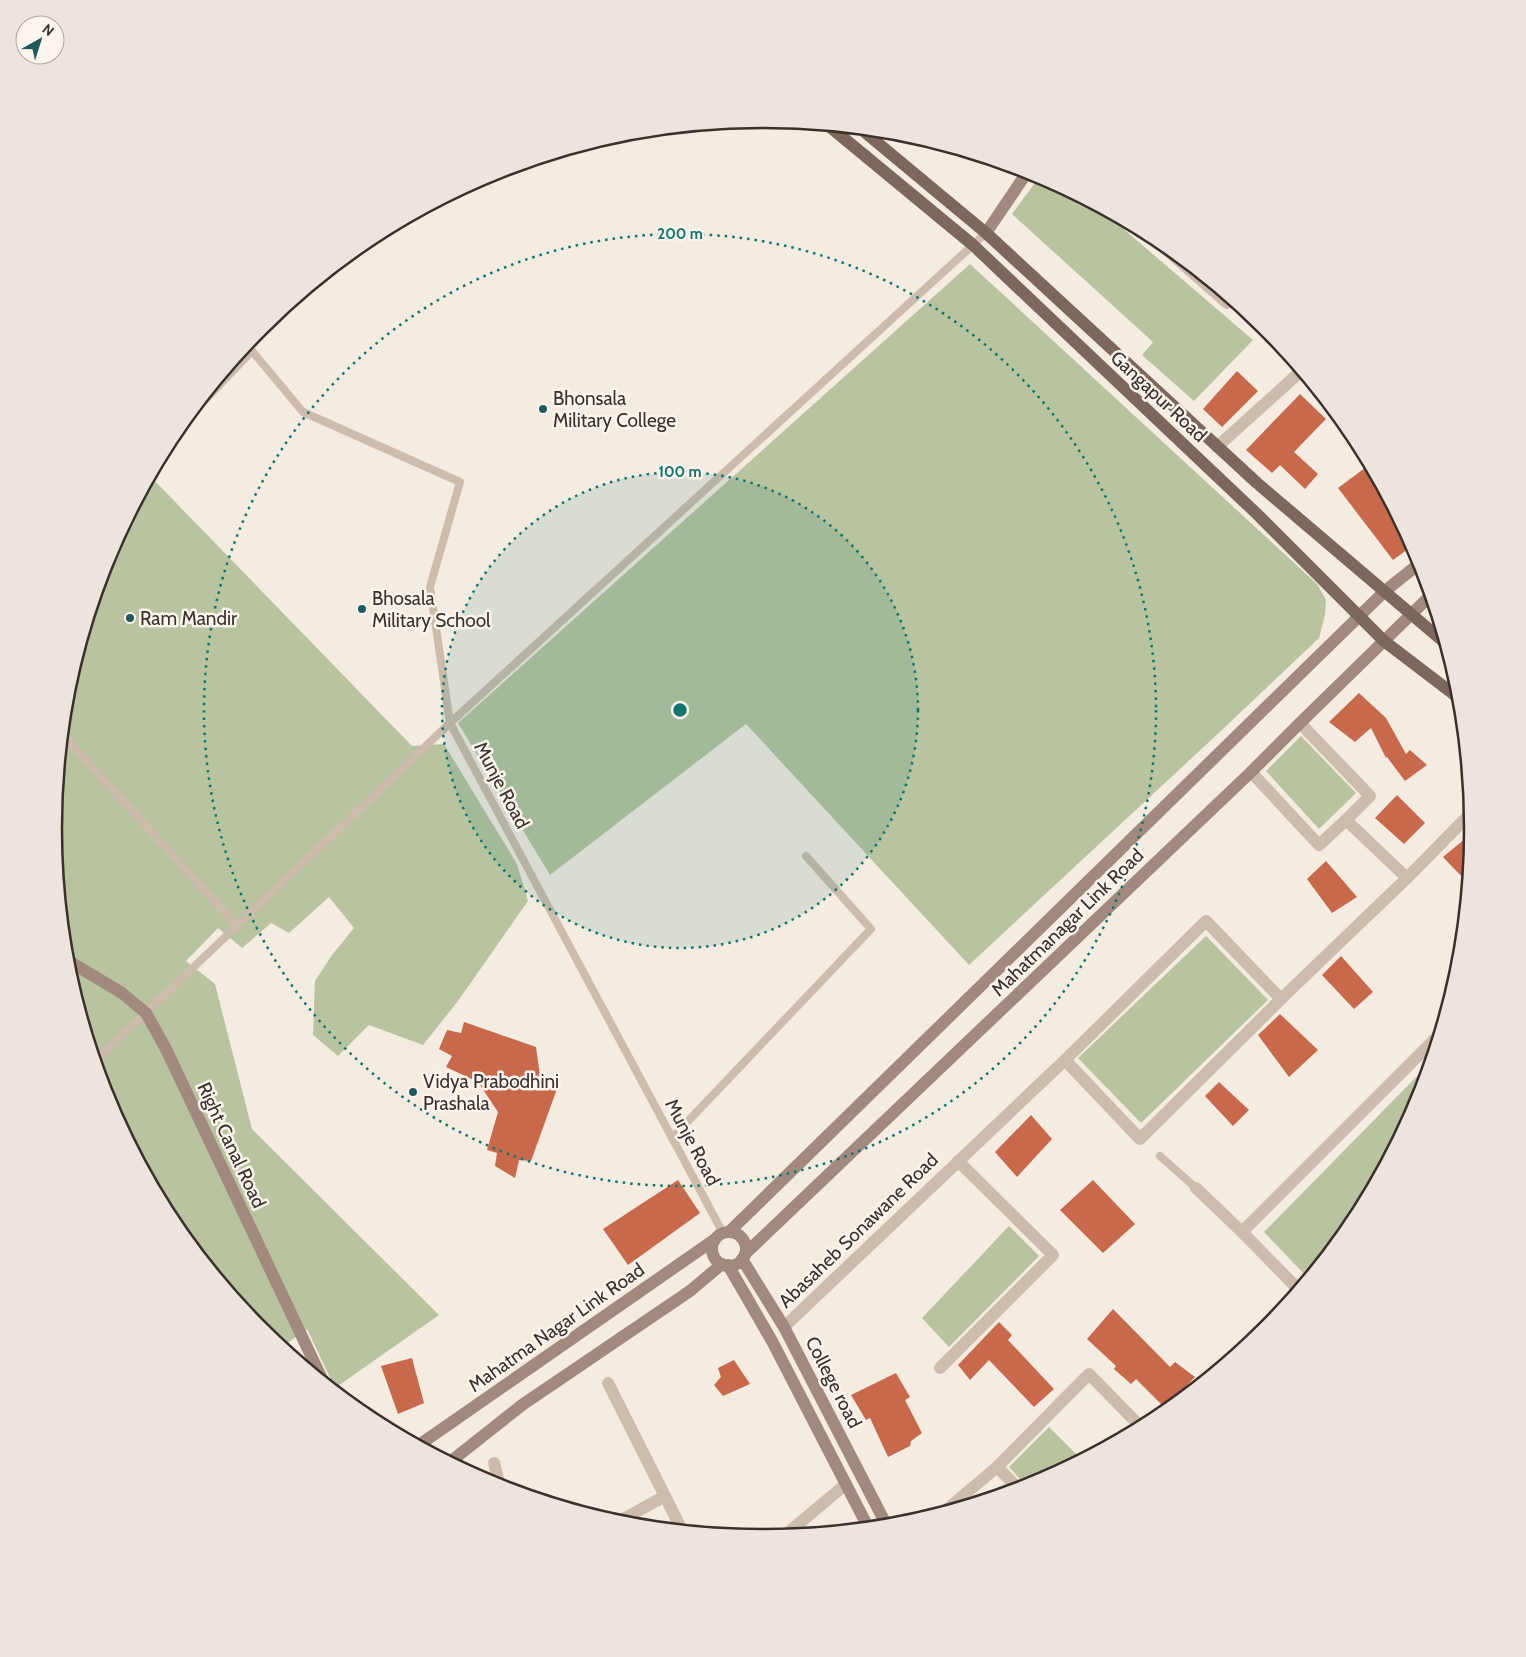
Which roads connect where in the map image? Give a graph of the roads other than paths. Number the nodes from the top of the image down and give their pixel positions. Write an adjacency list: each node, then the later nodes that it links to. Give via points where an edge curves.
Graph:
1 (836, 132): 5 (main road, Gangapur Road)
2 (870, 136): 4 (main road, Gangapur Road)
3 (1023, 178): 4 (main road)
4 (986, 233): 5 (lane); 8 (main road, Gangapur Road)
5 (973, 245): 13 (main road, Gangapur Road); 18 (lane)
6 (252, 350): 18 (lane, Munje Road, via 303,412 460,482 430,588)
7 (1296, 374): 8 (street)
8 (1217, 447): 10 (main road, Gangapur Road)
9 (1413, 568): 10 (main road, Mahatmanagar Link Road)
10 (1385, 591): 12 (main road, Gangapur Road); 13 (main road, Mahatmanagar Link Road)
11 (1425, 601): 12 (main road, Mahatmanagar Link Road)
12 (1411, 615): 14 (main road, Gangapur Road); 15 (main road, Mahatmanagar Link Road)
13 (1360, 616): 15 (main road, Gangapur Road); 37 (main road, Mahatmanagar Link Road)
14 (1436, 636)
15 (1384, 641): 16 (main road, Gangapur Road); 17 (main road, Mahatmanagar Link Road)
16 (1450, 691)
17 (1300, 722): 20 (main road, Mahatmanagar Link Road); 21 (street, via 1370,796)
18 (450, 723): 25 (lane); 32 (lane, Munje Road)
19 (68, 740): 25 (lane)
20 (1252, 772): 21 (street, via 1319,845); 38 (main road, Mahatmanagar Link Road)
21 (1346, 820): 24 (street)
22 (1464, 820): 24 (street)
23 (806, 856): 32 (lane, via 870,929)
24 (1407, 878): 27 (street)
25 (237, 926): 28 (lane)
26 (76, 965): 28 (main road, Right Canal Road, via 122,993)
27 (1281, 999): 31 (street, Abasaheb Sonawane Road, via 1206,921); 31 (street, via 1140,1139)
28 (146, 1013): 30 (lane); 42 (main road, Right Canal Road)
29 (1429, 1045): 36 (street)
30 (101, 1056)
31 (1064, 1060): 34 (street, Abasaheb Sonawane Road)
32 (672, 1138): 37 (lane, Munje Road)
33 (1160, 1156): 35 (lane)
34 (958, 1161): 41 (street, Abasaheb Sonawane Road); 43 (street, Abasaheb Sonawane Road, via 1053,1255)
35 (1196, 1188): 36 (street)
36 (1242, 1232): 40 (street)
37 (722, 1235): 38 (main road, via 734,1233 742,1239 746,1249); 39 (main road, via 712,1245 714,1256); 46 (main road, Mahatma Nagar Link Road)
38 (743, 1256): 39 (main road, via 733,1265); 41 (main road, College road)
39 (725, 1265): 47 (main road, via 522,1405); 52 (main road, College road, via 772,1341)
40 (1294, 1285)
41 (784, 1327): 56 (main road, College road)
42 (317, 1368)
43 (940, 1368)
44 (608, 1383): 53 (street)
45 (1135, 1421): 49 (street, via 1089,1374)
46 (424, 1441)
47 (455, 1458)
48 (494, 1462): 50 (street)
49 (997, 1467): 51 (street); 54 (street)
50 (498, 1477)
51 (1012, 1483)
52 (846, 1484): 57 (main road, College road); 59 (street)
53 (665, 1496): 55 (street); 58 (street)
54 (956, 1501)
55 (628, 1516)
56 (883, 1519)
57 (865, 1521)
58 (679, 1524)
59 (793, 1528)

